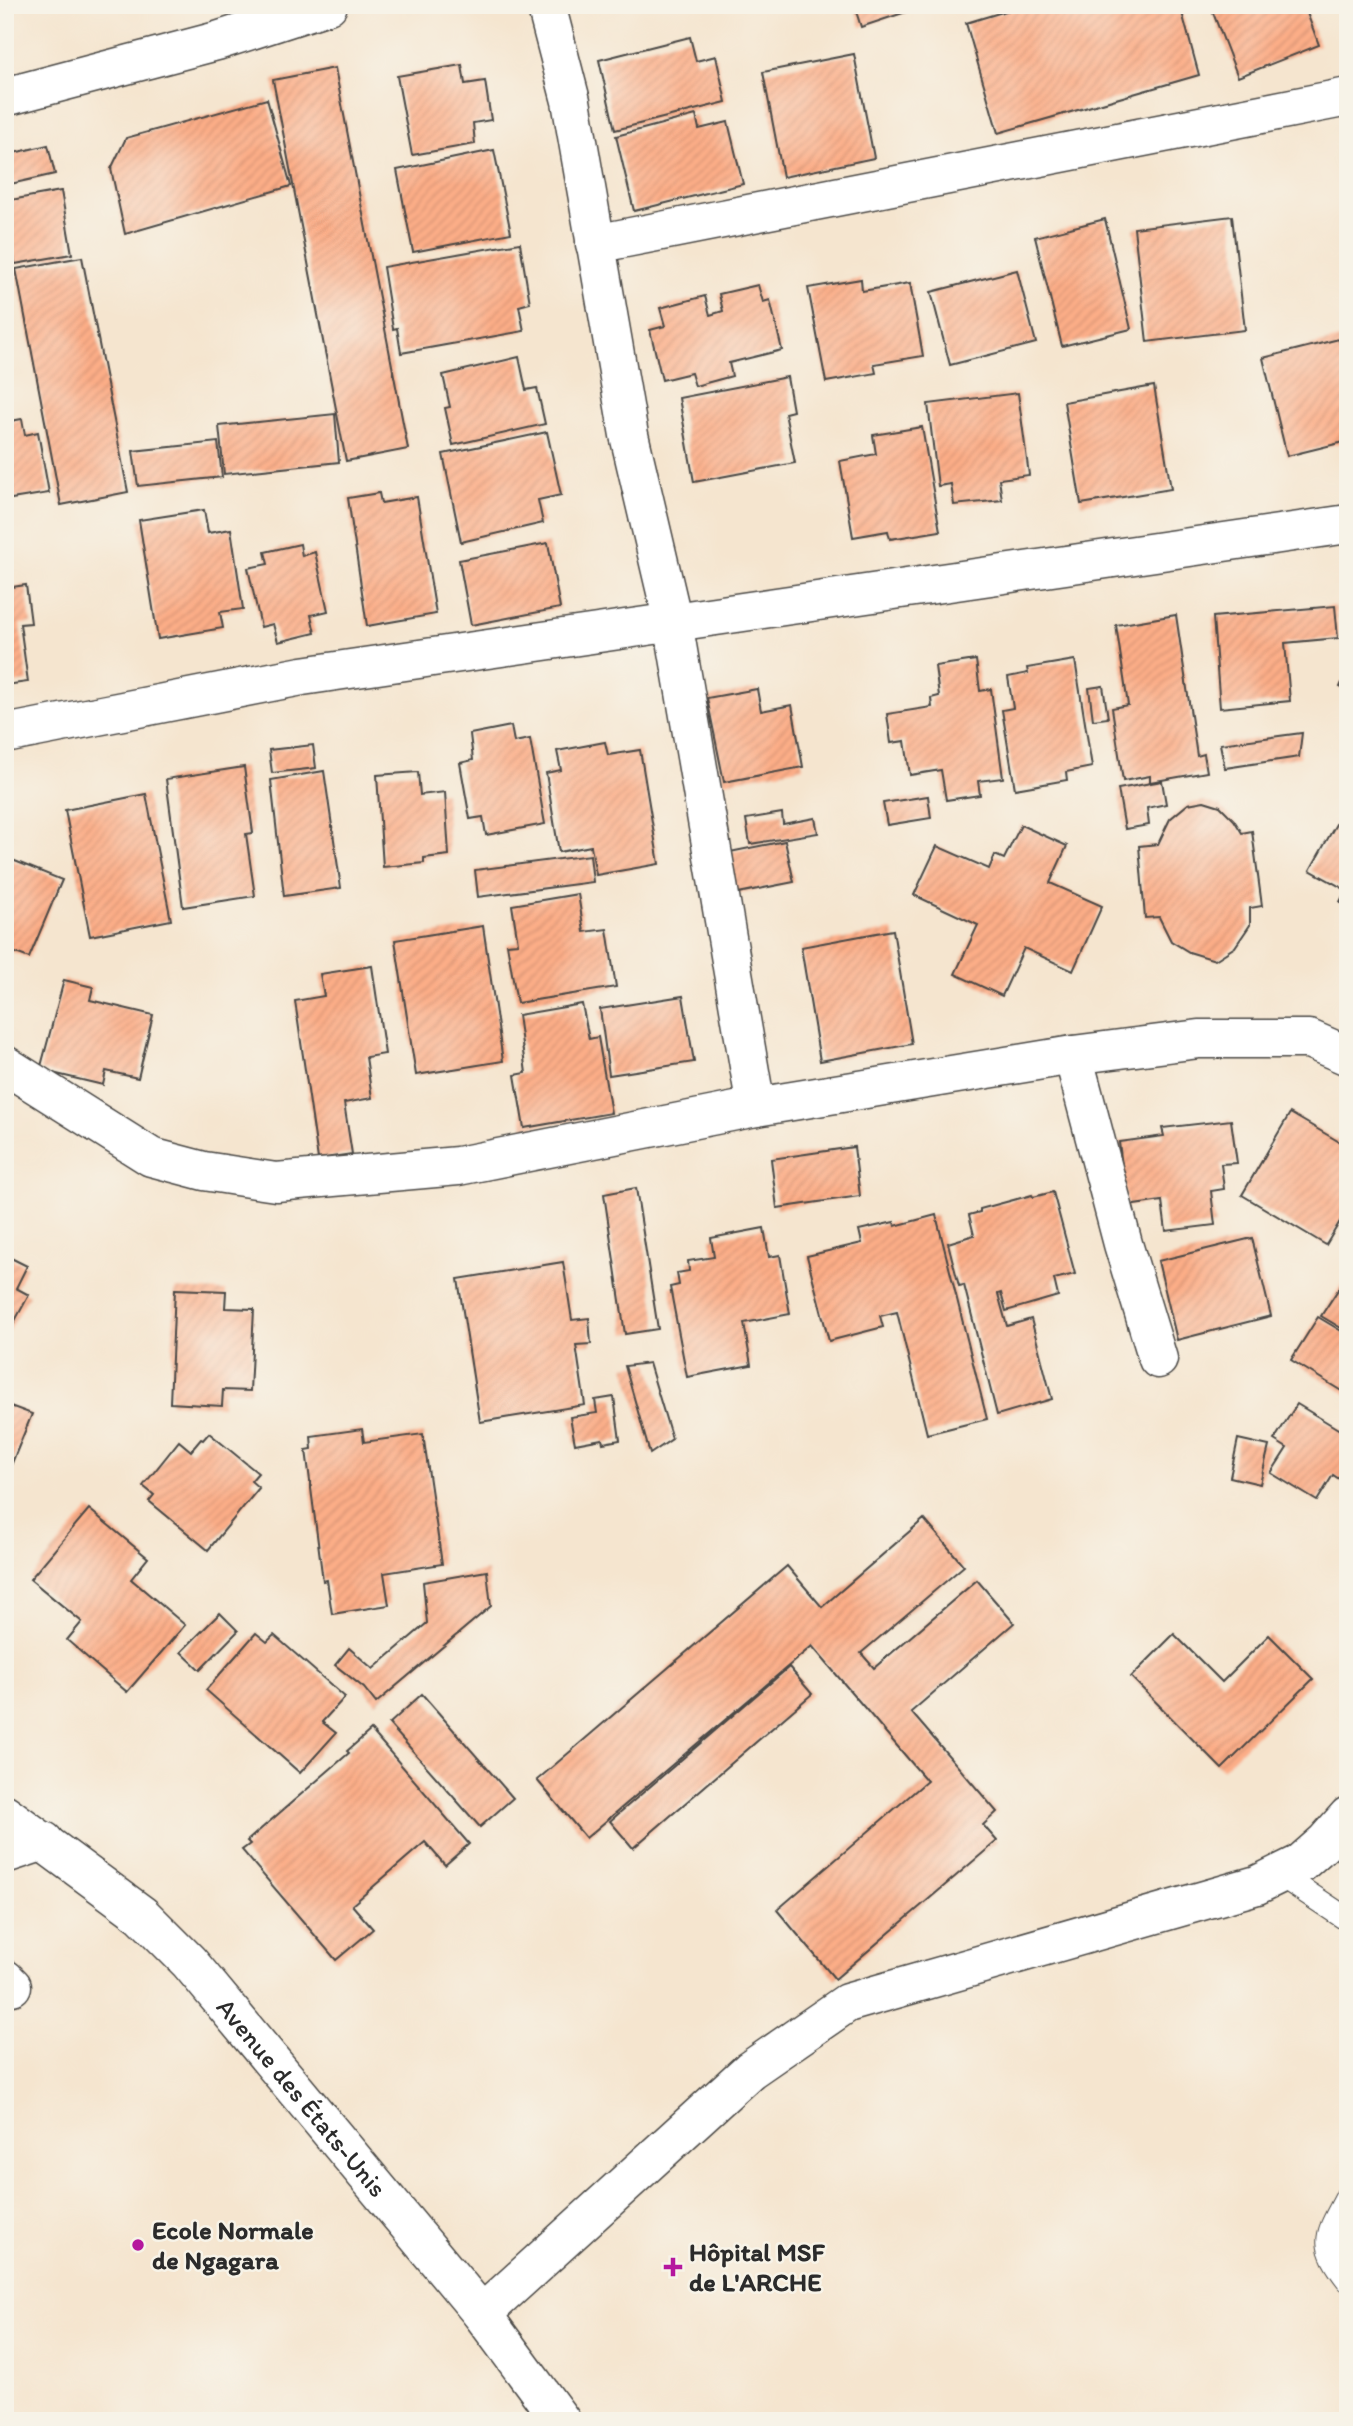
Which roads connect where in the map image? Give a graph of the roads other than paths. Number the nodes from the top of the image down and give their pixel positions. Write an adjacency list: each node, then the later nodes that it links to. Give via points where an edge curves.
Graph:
1 (328, 5): 3 (street, via 217,41)
2 (546, 5): 5 (street, via 571,101)
3 (5, 97)
4 (1348, 97): 5 (street)
5 (595, 244): 7 (street, via 629,435)
6 (1348, 524): 7 (street)
7 (673, 622): 8 (street, via 302,676); 12 (street)
8 (5, 734)
9 (1073, 1055): 10 (street, via 1199,1039 1309,1039); 12 (street); 13 (street)
10 (1348, 1056)
11 (5, 1065): 12 (street, via 151,1157 276,1182 458,1167)
12 (756, 1107)
13 (1158, 1359)
14 (5, 1814): 16 (street, Avenue des États-Unis)
15 (1348, 1816): 18 (street, via 1300,1864)
16 (44, 1841): 17 (street); 22 (street, Avenue des États-Unis, via 142,1915 189,1962)
17 (5, 1854)
18 (1279, 1874): 19 (lane); 22 (street, via 1257,1885 847,2003 750,2070)
19 (1348, 1920)
20 (1348, 2195): 21 (lane, via 1326,2244)
21 (1348, 2280)
22 (482, 2314): 23 (street, Avenue des États-Unis)
23 (561, 2421)

